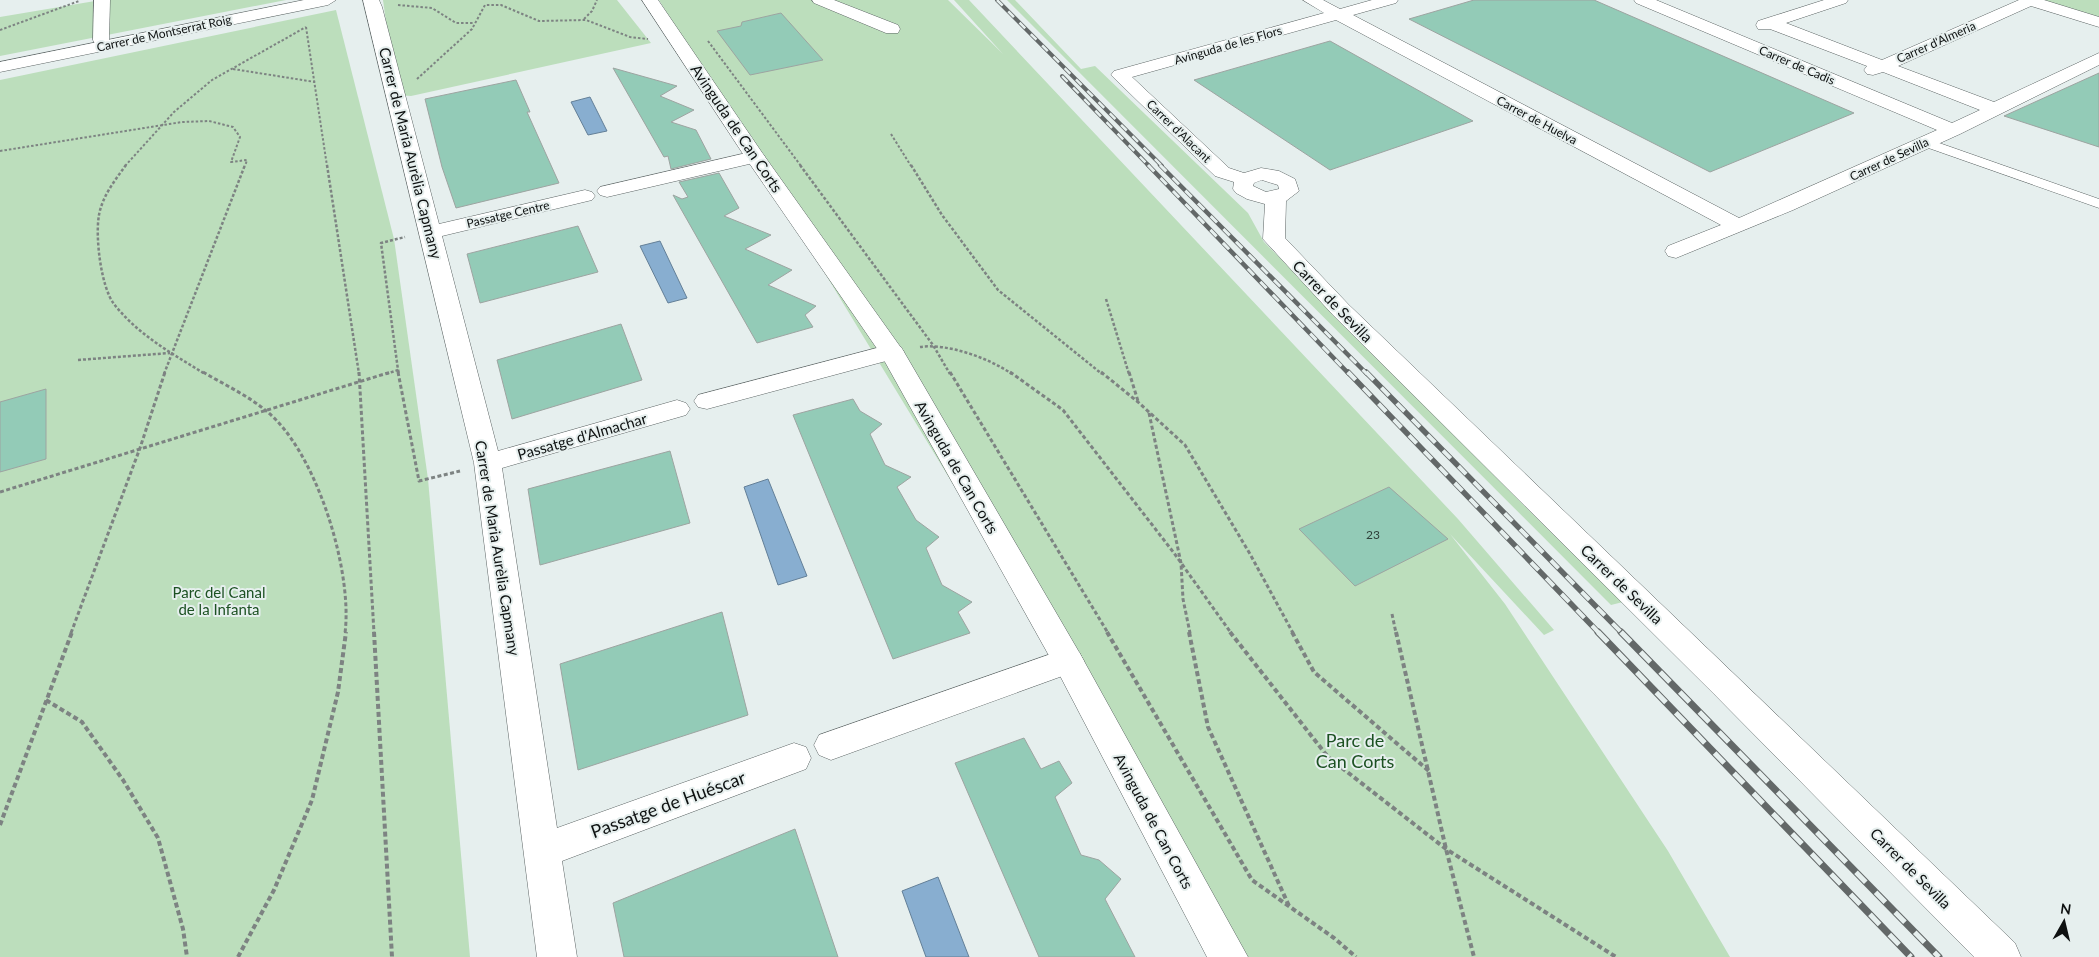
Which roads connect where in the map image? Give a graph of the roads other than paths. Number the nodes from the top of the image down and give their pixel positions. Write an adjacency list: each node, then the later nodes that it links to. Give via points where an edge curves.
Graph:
1 (102, 0): 17 (street)
2 (328, 0): 20 (street, Carrer de Montserrat Roig)
3 (650, 0): 26 (street, Avinguda de Can Corts)
4 (820, 0): 15 (street)
5 (1312, 0): 12 (street, Carrer de Huelva)
6 (1363, 0): 12 (street, Avinguda de les Flors)
7 (1390, 0): 12 (street, Avinguda de les Flors)
8 (1642, 0): 16 (street, Carrer de Cadis)
9 (1840, 0): 14 (street)
10 (2028, 0): 13 (street); 19 (street, Carrer d'Almeria)
11 (373, 3): 32 (street, Carrer de Maria Aurèlia Capmany)
12 (1336, 14): 21 (street, Avinguda de les Flors); 31 (street, Carrer de Huelva)
13 (2099, 22)
14 (1770, 23): 16 (street); 19 (street)
15 (892, 29)
16 (1730, 37): 22 (street, Carrer de Cadis)
17 (101, 40)
18 (2099, 58): 23 (street, Carrer de Sevilla)
19 (1883, 66): 22 (street, Carrer d'Almeria); 23 (street)
20 (0, 67)
21 (1120, 75): 29 (street, Carrer d'Alacant, via 1222,172 1244,179 1261,174 1279,177 1288,183 1289,191)
22 (1843, 84): 24 (street, Carrer de Cadis)
23 (1995, 109): 24 (street, Carrer de Sevilla)
24 (1953, 130): 25 (street, Carrer de Sevilla)
25 (1925, 142): 30 (lane); 31 (street, Carrer de Sevilla)
26 (755, 157): 27 (street); 34 (street, Avinguda de Can Corts)
27 (607, 191)
28 (585, 196): 32 (street, Passatge Centre)
29 (1276, 198): 44 (street, Carrer de Sevilla, via 1274,239 1341,310)
30 (2099, 204)
31 (1737, 225): 33 (street, Carrer de Sevilla)
32 (431, 232): 37 (street, Carrer de Maria Aurèlia Capmany)
33 (1676, 251)
34 (892, 352): 35 (street); 38 (street, Avinguda de Can Corts)
35 (707, 402)
36 (677, 409): 37 (street, Passatge d'Almachar)
37 (488, 463): 41 (street, Carrer de Maria Aurèlia Capmany)
38 (1068, 661): 39 (street); 43 (street, Avinguda de Can Corts)
39 (831, 745)
40 (794, 758): 41 (street, Passatge de Huéscar)
41 (542, 851): 42 (street, Carrer de Maria Aurèlia Capmany)
42 (557, 957)
43 (1228, 957)
44 (2001, 957)

